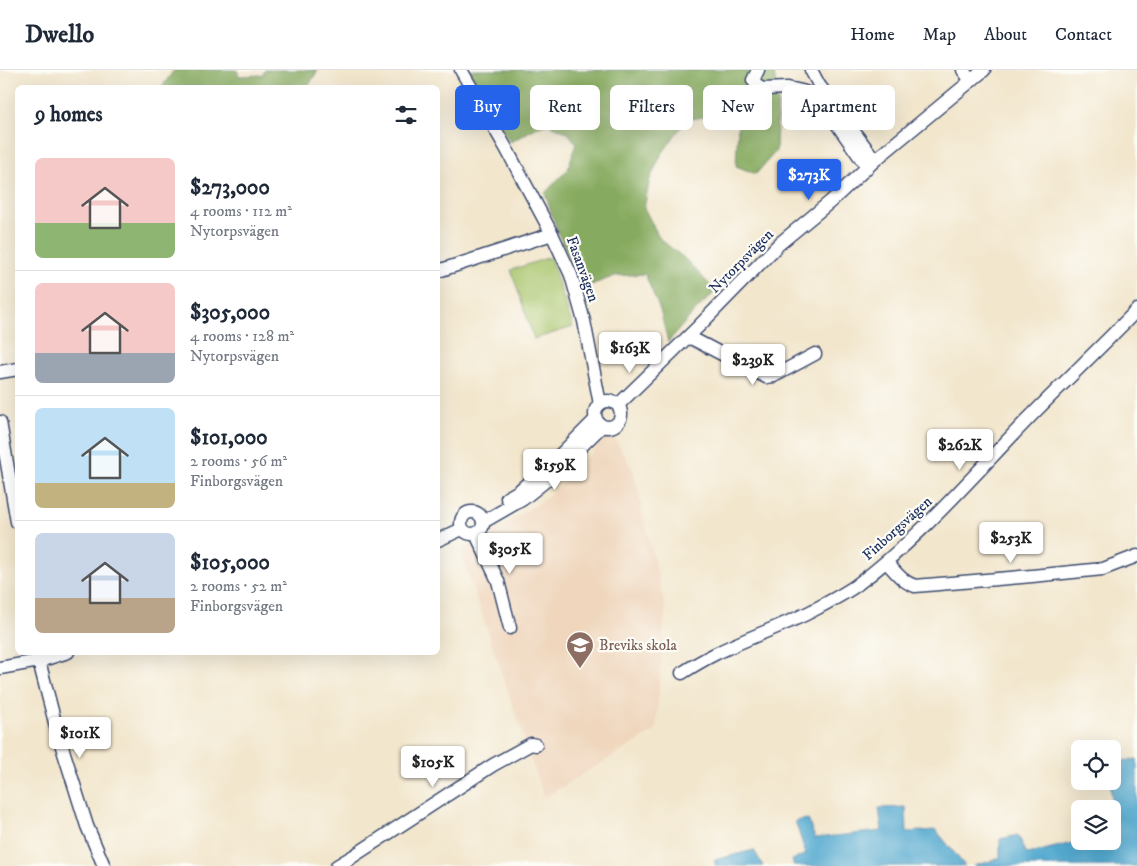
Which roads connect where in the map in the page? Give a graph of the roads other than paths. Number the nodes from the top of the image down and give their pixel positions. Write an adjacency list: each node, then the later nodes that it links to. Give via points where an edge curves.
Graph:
1 (462, 70): 7 (street)
2 (758, 70): 6 (street, via 753,80 757,86 788,88 818,97)
3 (811, 70): 6 (street)
4 (984, 70): 5 (street, Nytorpsvägen)
5 (967, 75): 6 (street, Nytorpsvägen)
6 (871, 164): 10 (street, Nytorpsvägen, via 779,244)
7 (552, 234): 8 (street, Fasanvägen); 14 (street, Fasanvägen, via 571,275 584,321)
8 (440, 270)
9 (1137, 310): 24 (street, Finborgsvägen)
10 (687, 338): 11 (street, via 766,377); 15 (street, Nytorpsvägen)
11 (816, 354)
12 (15, 370): 13 (street)
13 (0, 372)
14 (600, 404): 15 (street, via 609,401); 17 (street, via 596,410)
15 (618, 405): 17 (street, via 620,421 614,427 608,428)
16 (0, 422): 18 (street)
17 (599, 423): 19 (street, via 548,479 523,498)
18 (15, 510)
19 (481, 519): 20 (street, via 472,512 464,515); 21 (street, via 482,530)
20 (462, 529): 21 (street); 22 (street)
21 (476, 534): 25 (street, via 498,581)
22 (440, 539)
23 (1137, 556): 24 (street, via 1102,568 915,586 903,580)
24 (886, 562): 29 (street, Finborgsvägen, via 836,599 714,654)
25 (510, 628)
26 (58, 655): 27 (street)
27 (39, 661): 28 (street); 31 (street, via 87,826)
28 (0, 668)
29 (682, 673)
30 (536, 745): 32 (street, via 531,744 493,766)
31 (104, 866)
32 (337, 866)

